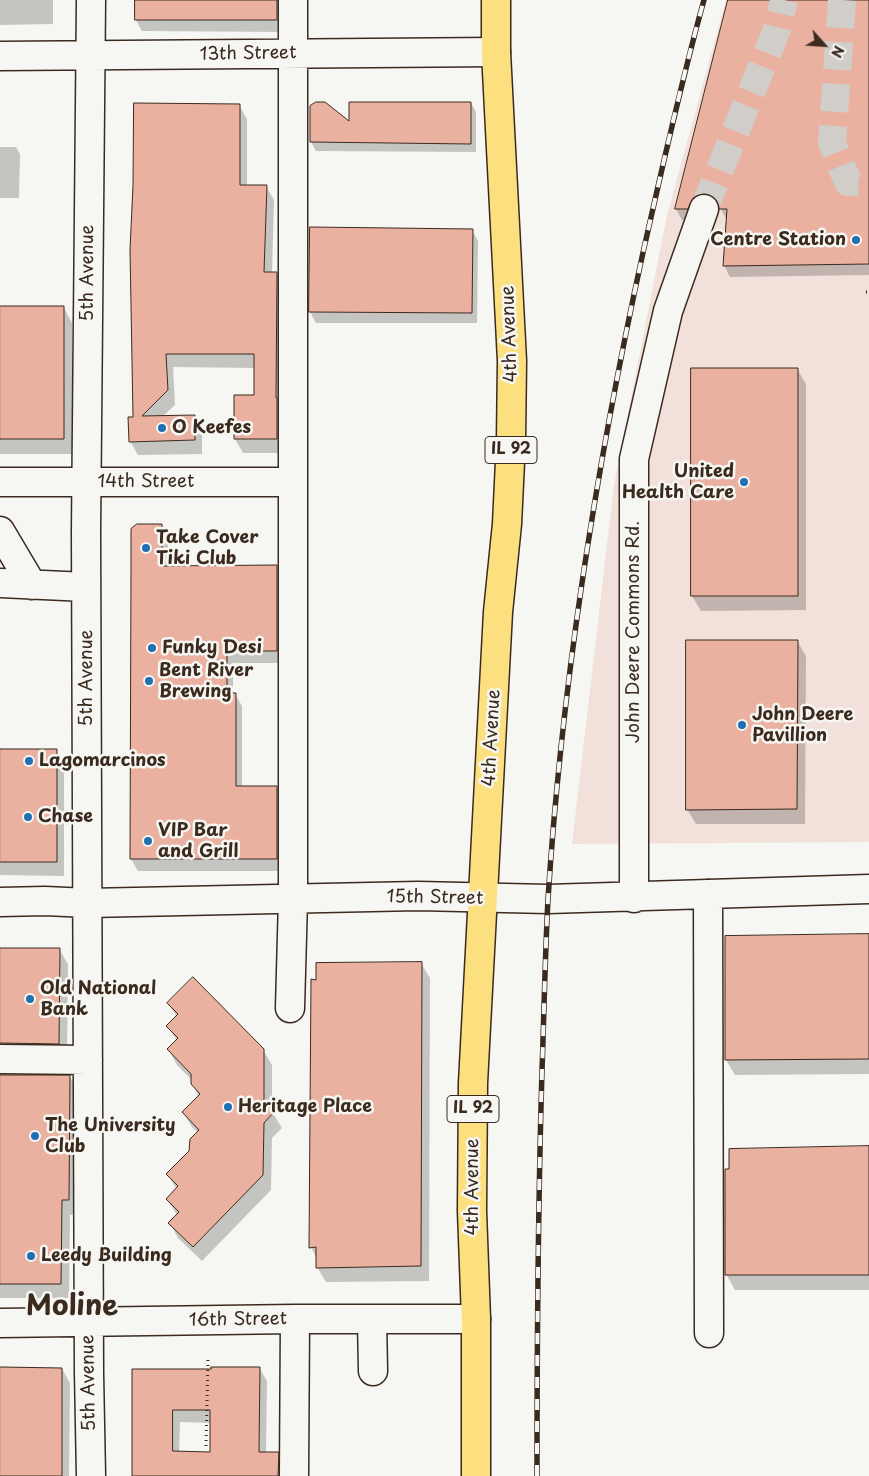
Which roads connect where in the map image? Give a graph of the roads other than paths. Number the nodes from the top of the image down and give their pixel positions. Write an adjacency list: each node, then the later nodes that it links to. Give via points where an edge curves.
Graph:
1 (90, 0): 6 (street, 5th Avenue)
2 (293, 0): 5 (street)
3 (496, 0): 4 (main road, 4th Avenue / IL 92)
4 (496, 52): 5 (street, 13th Street); 19 (main road, 4th Avenue / IL 92, via 512,360 511,441 508,524 498,612)
5 (293, 54): 6 (street, 13th Street); 11 (street)
6 (90, 55): 7 (street, 13th Street); 10 (street, 5th Avenue)
7 (0, 56)
8 (694, 209): 17 (street, John Deere Commons Rd., via 634,459)
9 (0, 482): 10 (street, 14th Street)
10 (86, 482): 11 (street, 14th Street); 14 (street, 5th Avenue)
11 (293, 482): 18 (street)
12 (0, 531): 13 (street)
13 (10, 581): 14 (street)
14 (86, 587): 21 (street, 5th Avenue)
15 (869, 889): 16 (street, 15th Street)
16 (708, 894): 17 (street, 15th Street); 30 (street)
17 (634, 898): 19 (street, 15th Street)
18 (294, 899): 19 (street, 15th Street, via 418,896); 21 (street, 15th Street); 22 (street)
19 (484, 899): 27 (main road, 4th Avenue / IL 92, via 473,1083 472,1211)
20 (0, 902): 21 (street, 15th Street)
21 (88, 903): 24 (street, 5th Avenue)
22 (290, 1008)
23 (0, 1059): 24 (street)
24 (88, 1060): 29 (street, 5th Avenue)
25 (295, 1319): 26 (street, 16th Street); 29 (street, 16th Street); 33 (street)
26 (372, 1319): 27 (street, 16th Street); 31 (street)
27 (476, 1320): 34 (main road, 4th Avenue / IL 92)
28 (0, 1323): 29 (street, 16th Street)
29 (89, 1323): 32 (street, 5th Avenue)
30 (709, 1332)
31 (373, 1371)
32 (91, 1476)
33 (294, 1476)
34 (476, 1476)

